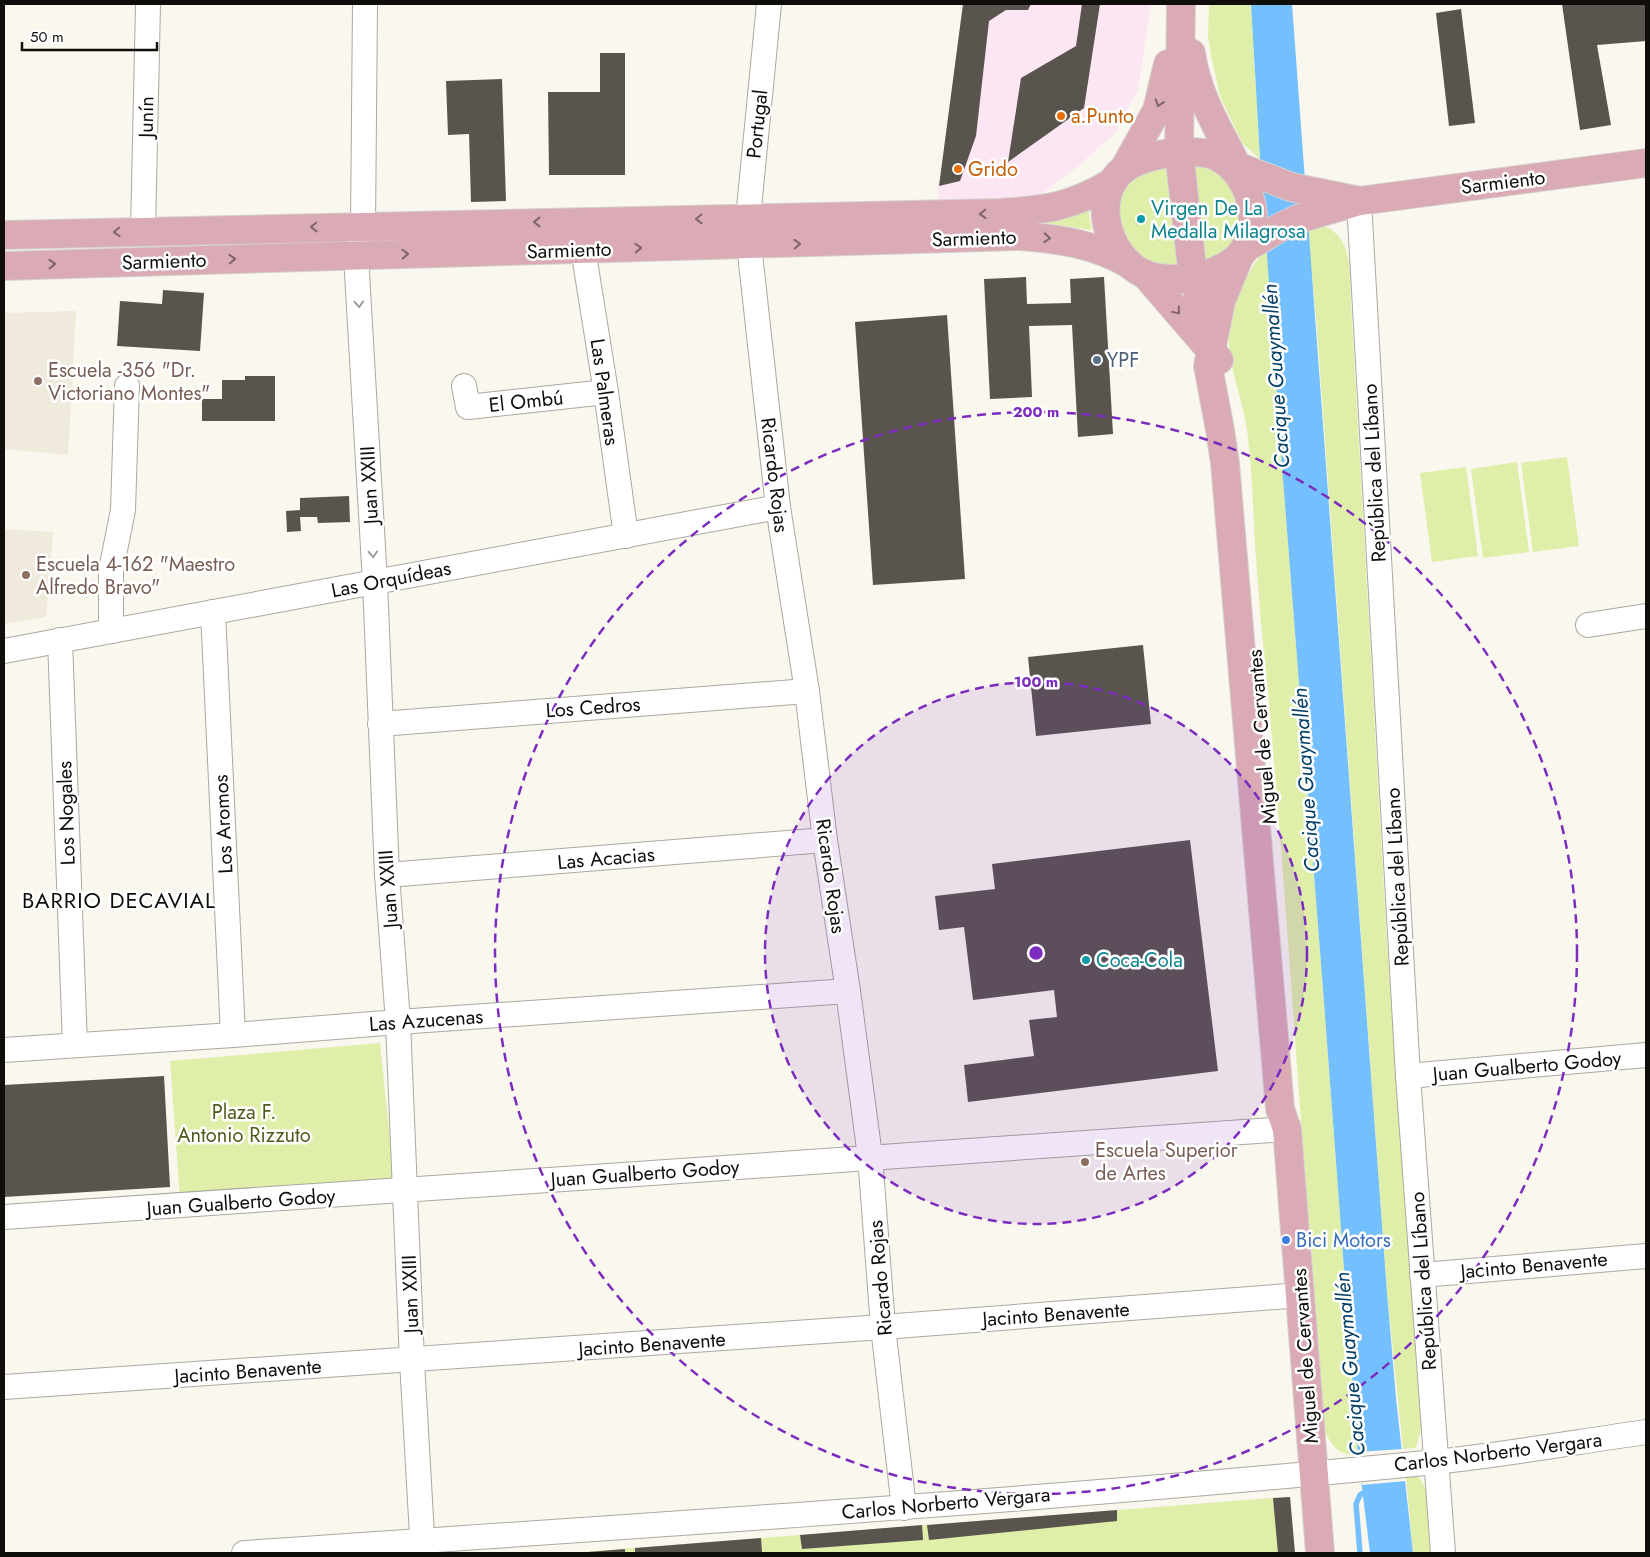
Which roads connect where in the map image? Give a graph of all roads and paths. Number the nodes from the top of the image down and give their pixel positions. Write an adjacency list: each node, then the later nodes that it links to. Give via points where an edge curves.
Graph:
1 (148, 4): 13 (street, Junín)
2 (365, 4): 12 (street, Juan XXIII)
3 (769, 4): 11 (street, Portugal)
4 (1182, 14): 5 (main road, Miguel de Cervantes); 7 (main road, via 1201,96 1215,127); 8 (main road, one-way to 8, via 1174,34 1157,110)
5 (1179, 152): 7 (main road, Sarmiento, via 1206,154); 8 (main road, Sarmiento, via 1139,160); 21 (main road, Miguel de Cervantes)
6 (1646, 163): 9 (main road, Sarmiento)
7 (1242, 169): 10 (main road, Sarmiento, via 1291,188); 16 (main road, Miguel de Cervantes, via 1252,220)
8 (1118, 176): 11 (main road, Sarmiento, one-way to 11, via 1085,197 1042,210); 20 (main road, via 1106,208 1108,230 1117,250)
9 (1359, 200): 10 (main road, Sarmiento); 45 (street, República del Líbano)
10 (1305, 203): 16 (main road, Sarmiento, via 1284,225)
11 (748, 218): 12 (main road, Sarmiento, one-way to 12); 15 (street, Portugal)
12 (363, 226): 13 (main road, Sarmiento, one-way to 13); 18 (street, Juan XXIII)
13 (143, 231): 14 (main road, Sarmiento, one-way to 14)
14 (4, 235)
15 (748, 245): 17 (main road, Sarmiento, one-way to 15); 20 (main road, Sarmiento, one-way to 20, via 1020,236 1080,244 1100,250); 26 (street, Ricardo Rojas)
16 (1250, 247): 21 (main road, Sarmiento, via 1220,268); 22 (main road, Miguel de Cervantes, via 1221,301)
17 (583, 249): 18 (main road, Sarmiento, one-way to 17); 25 (street, Las Palmeras)
18 (356, 256): 19 (main road, Sarmiento, one-way to 18); 28 (street, Juan XXIII, one-way to 28)
19 (4, 266)
20 (1137, 269): 21 (main road, via 1177,279); 22 (main road, one-way to 22)
21 (1194, 278): 22 (main road, Miguel de Cervantes)
22 (1210, 349): 46 (main road, Miguel de Cervantes, via 1208,366 1225,463 1280,1108)
23 (127, 386): 32 (street, via 123,510 111,570)
24 (464, 386): 25 (street, El Ombú, via 468,407)
25 (606, 392): 27 (street, Las Palmeras)
26 (778, 508): 27 (street, Las Orquídeas); 35 (street, Ricardo Rojas)
27 (626, 536): 28 (street, Las Orquídeas)
28 (375, 582): 29 (street, Las Orquídeas); 36 (street, Juan XXIII)
29 (213, 612): 32 (street, Las Orquídeas); 41 (street, Los Aromos)
30 (1646, 616): 31 (street)
31 (1588, 625)
32 (111, 631): 33 (street, Las Orquídeas)
33 (60, 640): 34 (street, Las Orquídeas); 42 (street, Los Nogales)
34 (4, 651)
35 (807, 691): 36 (street, Los Cedros); 37 (street, Ricardo Rojas)
36 (380, 724): 38 (street, Juan XXIII)
37 (825, 840): 38 (street, Las Acacias); 39 (street, Ricardo Rojas)
38 (386, 875): 40 (street, Juan XXIII)
39 (848, 991): 40 (street, Las Azucenas); 47 (street, Ricardo Rojas)
40 (398, 1022): 41 (street, Las Azucenas); 48 (street, Juan XXIII)
41 (233, 1035): 42 (street, Las Azucenas)
42 (75, 1045): 43 (street, Las Azucenas)
43 (4, 1050)
44 (1646, 1055): 45 (street, Juan Gualberto Godoy)
45 (1408, 1076): 51 (street, República del Líbano)
46 (1287, 1129): 47 (street, Juan Gualberto Godoy); 52 (main road, Miguel de Cervantes)
47 (870, 1156): 48 (street, Juan Gualberto Godoy); 53 (street, Ricardo Rojas)
48 (406, 1191): 49 (street, Juan Gualberto Godoy); 54 (street, Juan XXIII)
49 (4, 1217)
50 (1646, 1256): 51 (street, Jacinto Benavente)
51 (1422, 1275): 57 (street, República del Líbano)
52 (1301, 1295): 53 (street, Jacinto Benavente); 58 (main road, Miguel de Cervantes)
53 (883, 1328): 54 (street, Jacinto Benavente); 59 (street, Ricardo Rojas)
54 (412, 1361): 55 (street, Jacinto Benavente); 60 (street, Juan XXIII)
55 (4, 1387)
56 (1646, 1432): 57 (street, Carlos Norberto Vergara)
57 (1436, 1462): 58 (street, Carlos Norberto Vergara); 63 (street, República del Líbano)
58 (1314, 1473): 59 (street, Carlos Norberto Vergara); 62 (main road, Miguel de Cervantes)
59 (904, 1508): 60 (street, Carlos Norberto Vergara)
60 (423, 1547): 61 (street, Carlos Norberto Vergara)
61 (244, 1553)
62 (1320, 1553)
63 (1443, 1553)

